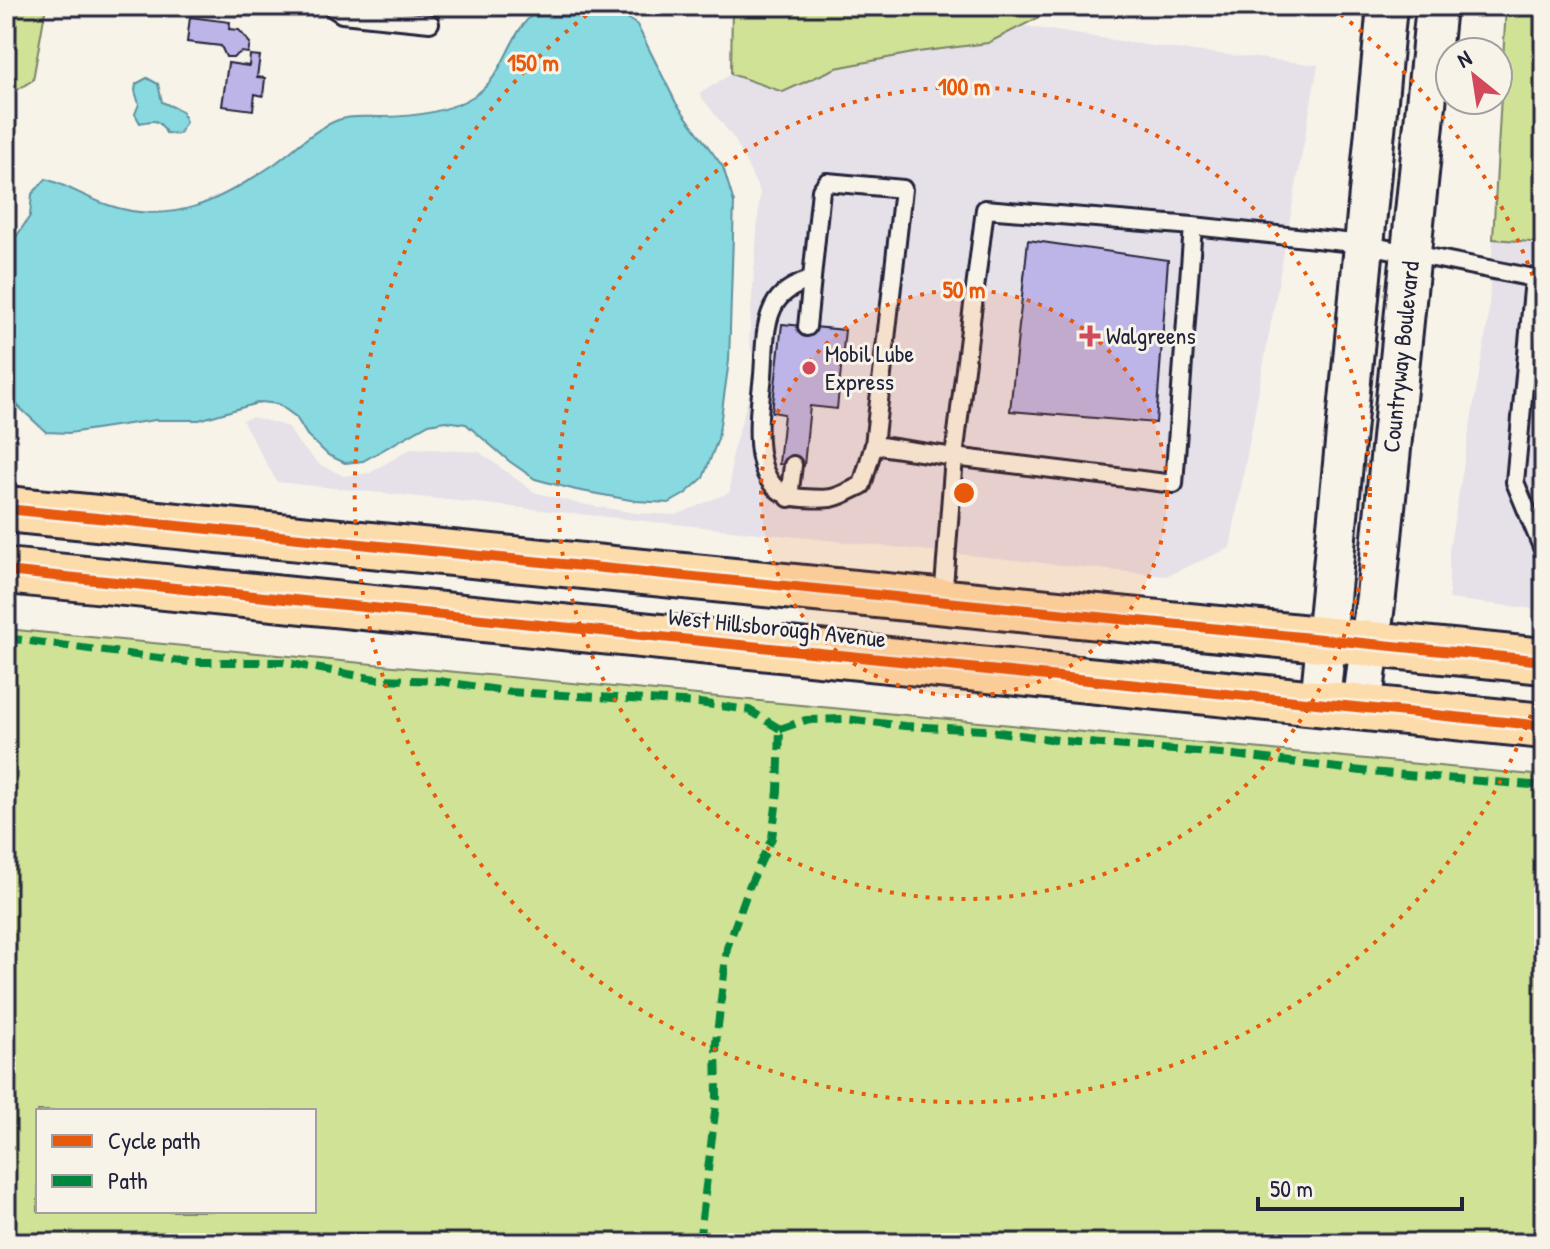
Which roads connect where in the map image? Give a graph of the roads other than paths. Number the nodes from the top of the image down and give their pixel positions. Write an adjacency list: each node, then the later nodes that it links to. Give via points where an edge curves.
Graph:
1 (330, 6): 4 (lane, via 342,14)
2 (1387, 6): 6 (street, Countryway Boulevard)
3 (1436, 6): 7 (street, Countryway Boulevard)
4 (430, 23)
5 (1193, 226): 6 (lane); 12 (lane, via 985,209); 12 (lane, via 1174,484)
6 (1363, 244): 7 (lane); 19 (street, Countryway Boulevard)
7 (1412, 253): 9 (lane); 20 (street, Countryway Boulevard)
8 (812, 279): 10 (lane); 11 (lane, via 821,190 827,182 903,189); 14 (lane, via 792,286 776,302 768,322 758,416 761,462 771,484)
9 (1539, 279): 16 (lane, via 1515,482)
10 (807, 327)
11 (874, 445): 12 (lane); 14 (lane, via 862,485 834,500)
12 (954, 457): 18 (lane)
13 (793, 465): 14 (lane)
14 (789, 498)
15 (6, 509): 18 (main road, West Hillsborough Avenue)
16 (1544, 552)
17 (6, 571): 22 (main road, West Hillsborough Avenue)
18 (942, 602): 19 (main road, West Hillsborough Avenue)
19 (1325, 638): 20 (main road, West Hillsborough Avenue); 22 (street, Countryway Boulevard)
20 (1369, 643): 21 (main road, West Hillsborough Avenue); 23 (street, Countryway Boulevard)
21 (1544, 661)
22 (1320, 703): 23 (main road, West Hillsborough Avenue)
23 (1362, 708): 24 (main road, West Hillsborough Avenue)
24 (1544, 726)

